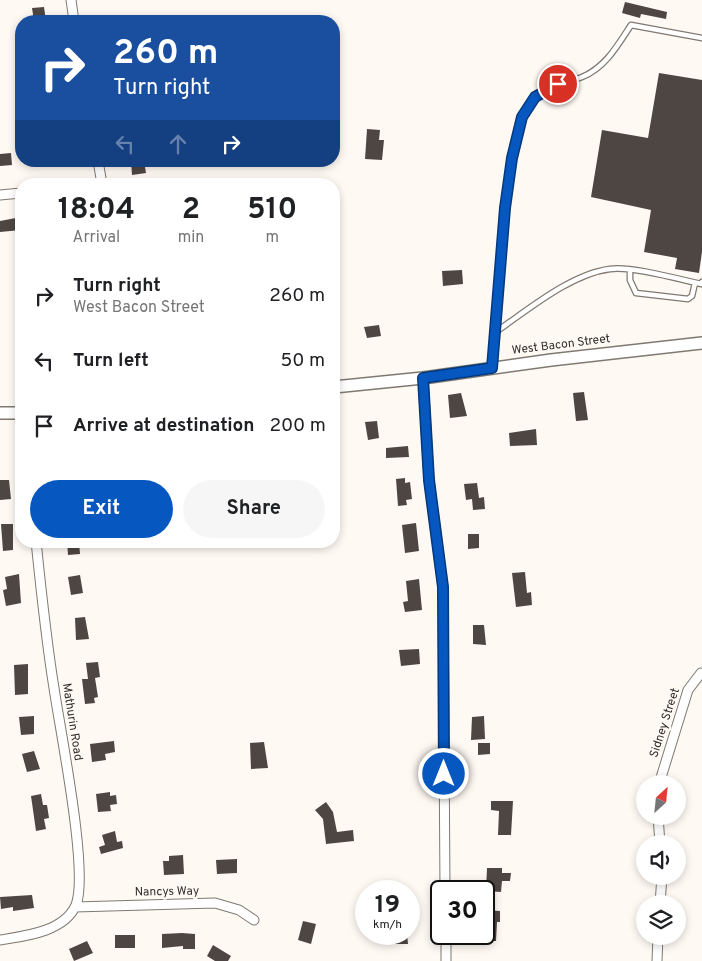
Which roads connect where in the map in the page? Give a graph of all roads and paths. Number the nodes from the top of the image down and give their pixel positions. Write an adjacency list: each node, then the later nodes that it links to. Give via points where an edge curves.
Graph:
1 (71, 0): 2 (street)
2 (73, 15)
3 (702, 38): 9 (lane, via 631,25 614,52 592,72 558,84 535,97 522,117 512,158)
4 (15, 194): 5 (street)
5 (0, 195)
6 (630, 271): 8 (lane); 8 (lane, via 636,293 688,299); 9 (lane, via 611,269 578,279)
7 (702, 282): 8 (lane)
8 (695, 283)
9 (494, 333): 11 (lane)
10 (702, 343): 11 (street, West Bacon Street)
11 (492, 368): 12 (street, West Bacon Street)
12 (423, 378): 13 (street, West Bacon Street); 19 (street, via 429,480 443,587)
13 (340, 386)
14 (0, 413): 15 (street)
15 (15, 413)
16 (37, 548): 20 (street, Mathurin Road, via 78,856 79,892)
17 (701, 673): 18 (street, Sidney Street, via 688,690)
18 (662, 775)
19 (445, 880)
20 (75, 906): 21 (street, Nancys Way, via 214,903 239,910); 22 (street, via 46,931 34,936)
21 (254, 920)
22 (0, 940)
23 (446, 945): 25 (street)
24 (658, 945): 26 (street)
25 (446, 961)
26 (657, 961)

